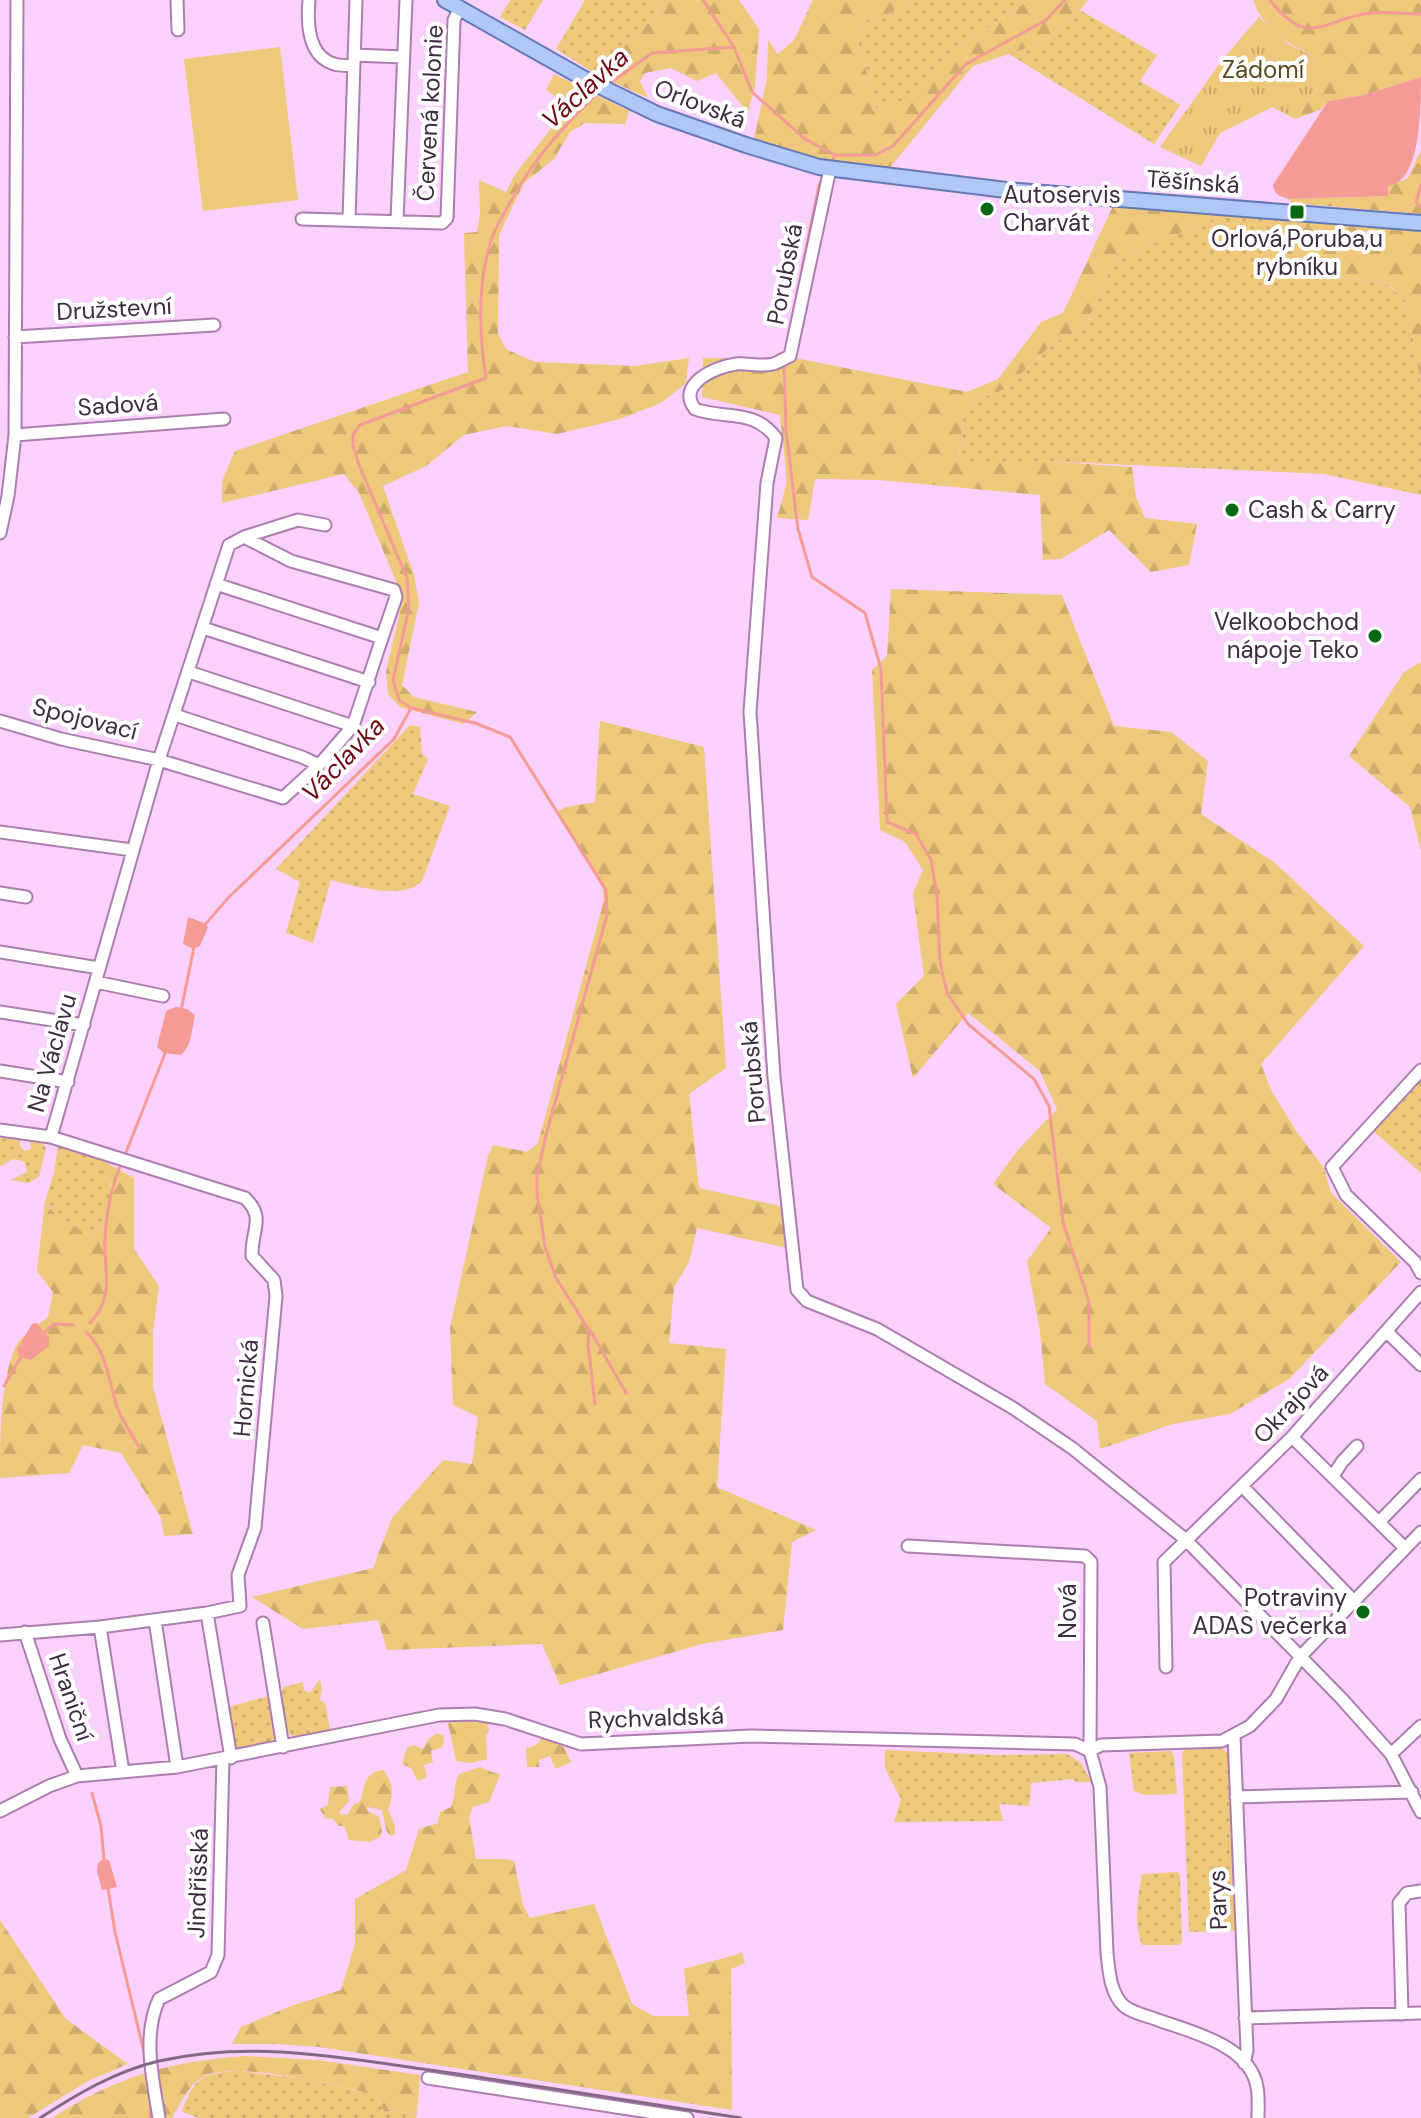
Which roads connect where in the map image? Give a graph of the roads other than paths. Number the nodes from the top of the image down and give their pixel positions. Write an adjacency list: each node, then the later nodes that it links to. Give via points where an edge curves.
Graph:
1 (17, 0): 17 (street)
2 (177, 0): 8 (street)
3 (309, 0): 10 (street, Červená kolonie, via 307,23 321,57 334,64)
4 (356, 0): 10 (street)
5 (406, 0): 9 (street, Červená kolonie)
6 (445, 0): 7 (main road, Orlovská)
7 (460, 8): 11 (main road, Orlovská, via 657,114); 14 (street, Červená kolonie, via 454,20 447,218 442,223)
8 (178, 30)
9 (403, 57): 10 (street, Červená kolonie); 14 (street, Červená kolonie)
10 (354, 61): 13 (street)
11 (824, 168): 15 (main road, Těšínská, via 1006,190); 60 (street, Porubská, via 790,356 772,364 733,364 698,379 689,391 695,409 756,420 776,438 767,483 750,712 774,1077 797,1290 807,1301 877,1329 1013,1408)
12 (302, 219): 13 (street, Červená kolonie)
13 (349, 219): 14 (street, Červená kolonie)
14 (397, 221)
15 (1421, 223)
16 (214, 325): 17 (street, Družstevní)
17 (15, 337): 19 (street)
18 (224, 419): 19 (street, Sadová)
19 (15, 435): 20 (street)
20 (4, 495): 22 (street)
21 (325, 525): 23 (street, via 298,520)
22 (0, 533)
23 (244, 537): 24 (street, Na Václavu, via 229,545); 26 (street, via 291,561 394,590)
24 (216, 584): 25 (street, Na Václavu); 26 (street)
25 (203, 628): 27 (street, Na Václavu); 28 (street)
26 (382, 638): 28 (street)
27 (189, 672): 29 (street, Na Václavu); 31 (street)
28 (369, 682): 31 (street)
29 (175, 715): 32 (street, Na Václavu); 33 (street)
30 (0, 721): 32 (street, Spojovací)
31 (353, 726): 33 (street)
32 (159, 760): 33 (street, Spojovací, via 283,798); 35 (street, Na Václavu)
33 (319, 765)
34 (0, 832): 35 (street)
35 (132, 850): 39 (street, Na Václavu)
36 (0, 893): 37 (street)
37 (26, 897)
38 (0, 952): 39 (street)
39 (99, 968): 40 (street, Na Václavu)
40 (96, 982): 41 (street, Na Václavu); 43 (street, Na Václavu)
41 (163, 996)
42 (0, 1012): 43 (street)
43 (84, 1025): 46 (street, Na Václavu)
44 (1421, 1070): 49 (street, via 1332,1167 1346,1195)
45 (0, 1071): 46 (street)
46 (68, 1082): 48 (street, Na Václavu)
47 (0, 1130): 48 (street, Hornická)
48 (51, 1137): 64 (street, Hornická, via 245,1198 255,1208 252,1256 274,1280 276,1296 255,1528 238,1575 240,1606)
49 (1421, 1273)
50 (1421, 1292): 51 (street, Okrajová)
51 (1387, 1332): 52 (street); 53 (street, Okrajová)
52 (1421, 1365)
53 (1292, 1437): 55 (street); 57 (street, Okrajová)
54 (1357, 1446): 55 (street)
55 (1333, 1476): 58 (street)
56 (1421, 1479): 58 (street)
57 (1242, 1486): 60 (street, Okrajová); 63 (street)
58 (1379, 1522): 62 (street)
59 (1421, 1532): 62 (street, Rychvaldská)
60 (1185, 1539): 70 (street, Porubská); 71 (street, via 1164,1562)
61 (908, 1546): 75 (street, Nová, via 1085,1556 1091,1562)
62 (1405, 1548): 63 (street, Rychvaldská)
63 (1353, 1600): 70 (street, Rychvaldská)
64 (207, 1613): 65 (street, Hornická); 77 (street, Jindřišská)
65 (155, 1620): 67 (street, Hornická); 78 (street)
66 (263, 1623): 74 (street)
67 (100, 1627): 68 (street, Hornická); 79 (street, Hraniční)
68 (25, 1632): 69 (street, Hornická); 80 (street, Hraniční)
69 (0, 1635)
70 (1300, 1657): 73 (street, Rychvaldská, via 1263,1715); 76 (street, Porubská)
71 (1166, 1667)
72 (1421, 1726): 76 (street)
73 (1234, 1736): 75 (street, Rychvaldská, via 1222,1741 1101,1745); 82 (street, Parys)
74 (283, 1747): 75 (street, Rychvaldská, via 439,1715 475,1714 581,1744 751,1736 1075,1744); 77 (street, Rychvaldská)
75 (1090, 1751): 89 (street, via 1100,1787 1107,1953 1114,1990 1124,2006 1204,2036)
76 (1391, 1754): 81 (street, Porubská)
77 (227, 1759): 78 (street, Rychvaldská); 91 (street, Jindřišská, via 218,1955 211,1972 159,1999 155,2008 150,2047)
78 (177, 1767): 79 (street, Rychvaldská)
79 (123, 1772): 80 (street, Rychvaldská)
80 (77, 1776): 83 (street, Rychvaldská)
81 (1412, 1792): 82 (street); 84 (street, Porubská)
82 (1236, 1797): 88 (street, Parys)
83 (0, 1811)
84 (1421, 1812)
85 (1421, 1891): 87 (street, via 1407,1893 1399,1903)
86 (1421, 2013): 87 (street)
87 (1402, 2014): 88 (street)
88 (1245, 2018): 89 (street, Parys)
89 (1244, 2063): 93 (street, via 1257,2084)
90 (428, 2078): 92 (street)
91 (159, 2118)
92 (687, 2118)
93 (1258, 2118)

